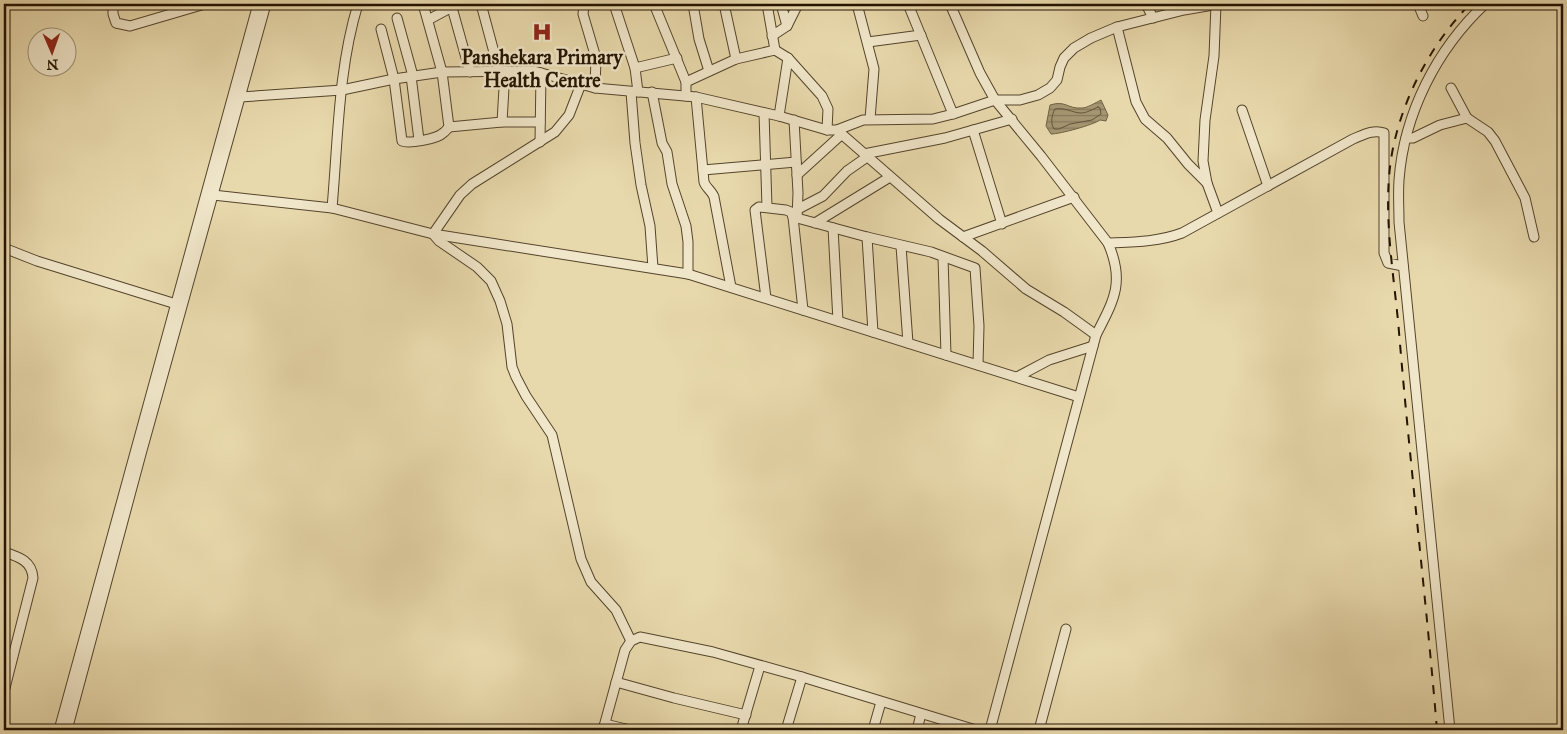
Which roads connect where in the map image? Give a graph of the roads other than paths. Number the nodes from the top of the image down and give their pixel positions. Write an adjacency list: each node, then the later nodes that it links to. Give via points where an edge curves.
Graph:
1 (113, 4): 2 (street, via 116,22 130,26)
2 (205, 4)
3 (259, 4): 53 (street); 89 (street)
4 (358, 4): 49 (street)
5 (422, 4): 26 (street)
6 (481, 4): 38 (street)
7 (588, 4): 47 (street, via 584,6 583,14 596,58)
8 (614, 4): 37 (street)
9 (654, 4): 34 (street)
10 (694, 4): 39 (street, via 699,39)
11 (724, 4): 36 (street)
12 (767, 4): 31 (street)
13 (781, 4): 27 (street)
14 (798, 4): 27 (street)
15 (857, 4): 32 (street)
16 (908, 4): 30 (street)
17 (950, 4): 55 (street)
18 (1146, 4): 25 (street)
19 (1217, 4): 25 (street); 78 (street, via 1203,161)
20 (1418, 4): 23 (street)
21 (1485, 4): 69 (street, via 1449,46 1427,81)
22 (451, 6): 26 (street); 41 (street)
23 (1423, 16)
24 (397, 18): 43 (street)
25 (1153, 18): 28 (street)
26 (428, 20): 40 (street)
27 (787, 26): 31 (street)
28 (1117, 28): 55 (street, via 1074,48 1064,58 1057,80 1050,88 1020,100); 78 (street, via 1136,102 1144,119 1167,138)
29 (381, 29): 44 (street)
30 (921, 35): 32 (street); 58 (street)
31 (772, 36): 33 (street)
32 (868, 42): 61 (street, via 874,69)
33 (775, 50): 35 (street); 36 (street)
34 (677, 58): 37 (street); 45 (street)
35 (788, 58): 59 (street); 68 (street, via 822,96)
36 (736, 59): 39 (street)
37 (634, 68): 50 (street)
38 (502, 71): 41 (street); 42 (street); 64 (street)
39 (709, 71): 45 (street)
40 (442, 72): 41 (street); 43 (street); 66 (street)
41 (470, 72)
42 (541, 73): 46 (street); 65 (street)
43 (412, 76): 44 (street); 70 (street)
44 (394, 79): 49 (street); 70 (street, via 400,137 404,142)
45 (686, 82): 52 (street)
46 (582, 84): 47 (street); 71 (street, via 569,115 555,132)
47 (595, 88): 50 (street)
48 (1451, 88): 60 (street)
49 (342, 90): 53 (street); 83 (street)
50 (634, 92): 51 (street); 99 (street, via 634,143 650,226)
51 (652, 92): 52 (street); 100 (street, via 672,184 686,226)
52 (686, 96): 54 (street)
53 (240, 97): 80 (street)
54 (696, 97): 57 (street); 75 (street)
55 (995, 100): 58 (street); 62 (street)
56 (1242, 110): 79 (street)
57 (764, 113): 59 (street); 74 (street)
58 (954, 114): 61 (street, via 933,118)
59 (779, 116): 63 (street)
60 (1467, 118): 69 (street); 93 (street, via 1496,140 1523,193)
61 (870, 119): 68 (street)
62 (1012, 119): 67 (street); 81 (street)
63 (794, 120): 68 (street); 73 (street)
64 (502, 122): 65 (street); 66 (street)
65 (540, 122): 71 (street)
66 (449, 127): 70 (street, via 434,138)
67 (973, 130): 72 (street); 87 (street)
68 (835, 132): 72 (street); 76 (street)
69 (1406, 138): 98 (street, via 1399,180)
70 (419, 140)
71 (540, 142): 90 (street, via 472,184 460,195)
72 (865, 156): 77 (street); 85 (street, via 823,196)
73 (796, 162): 74 (street); 76 (street)
74 (765, 164): 75 (street); 82 (street)
75 (703, 170): 101 (street, via 706,186 714,197)
76 (797, 175): 85 (street)
77 (890, 177): 86 (street); 92 (street)
78 (1207, 183): 84 (street)
79 (1268, 186): 84 (street); 98 (street, via 1368,132 1384,133 1384,253 1388,263)
80 (213, 195): 83 (street); 89 (street)
81 (1074, 197): 87 (street); 94 (street)
82 (767, 207): 85 (street); 102 (street, via 756,210)
83 (332, 208): 90 (street)
84 (1218, 213): 94 (street, via 1168,238)
85 (796, 215): 86 (street); 104 (street)
86 (815, 223): 88 (street)
87 (1002, 224): 92 (street)
88 (833, 228): 91 (street); 105 (street)
89 (199, 232): 103 (street); 126 (street)
90 (433, 234): 99 (street); 116 (street, via 477,267 490,281 500,301 516,378 552,435 581,560 591,582 616,610)
91 (867, 237): 95 (street); 106 (street)
92 (963, 237): 107 (street, via 1026,290)
93 (1534, 237)
94 (1108, 243): 107 (street, via 1117,276 1113,303)
95 (901, 246): 97 (street); 108 (street)
96 (4, 248): 103 (street)
97 (943, 257): 110 (street); 111 (street, via 975,268)
98 (1403, 266): 135 (street)
99 (653, 268): 100 (street)
100 (688, 274): 101 (street)
101 (731, 287): 102 (street)
102 (766, 298): 104 (street)
103 (176, 304): 125 (street)
104 (803, 310): 105 (street)
105 (838, 321): 106 (street)
106 (873, 332): 108 (street)
107 (1096, 335): 109 (street)
108 (908, 343): 110 (street)
109 (1093, 346): 112 (street, via 1049,360); 113 (street)
110 (946, 355): 111 (street)
111 (978, 365): 112 (street)
112 (1017, 377): 113 (street)
113 (1079, 397): 133 (street)
114 (4, 552): 120 (street, via 29,564 33,578)
115 (1066, 629): 134 (street)
116 (631, 641): 117 (street, via 640,637 659,640); 119 (street, via 625,650)
117 (760, 666): 118 (street); 123 (street)
118 (802, 677): 121 (street); 129 (street)
119 (616, 682): 123 (street); 124 (street)
120 (4, 692)
121 (881, 702): 122 (street); 130 (street)
122 (921, 714): 131 (street); 132 (street)
123 (746, 715): 128 (street)
124 (604, 727): 127 (street)
125 (58, 730)
126 (67, 730)
127 (630, 730)
128 (741, 730)
129 (788, 730)
130 (873, 730)
131 (917, 730)
132 (976, 730)
133 (990, 730)
134 (1039, 730)
135 (1450, 730)

